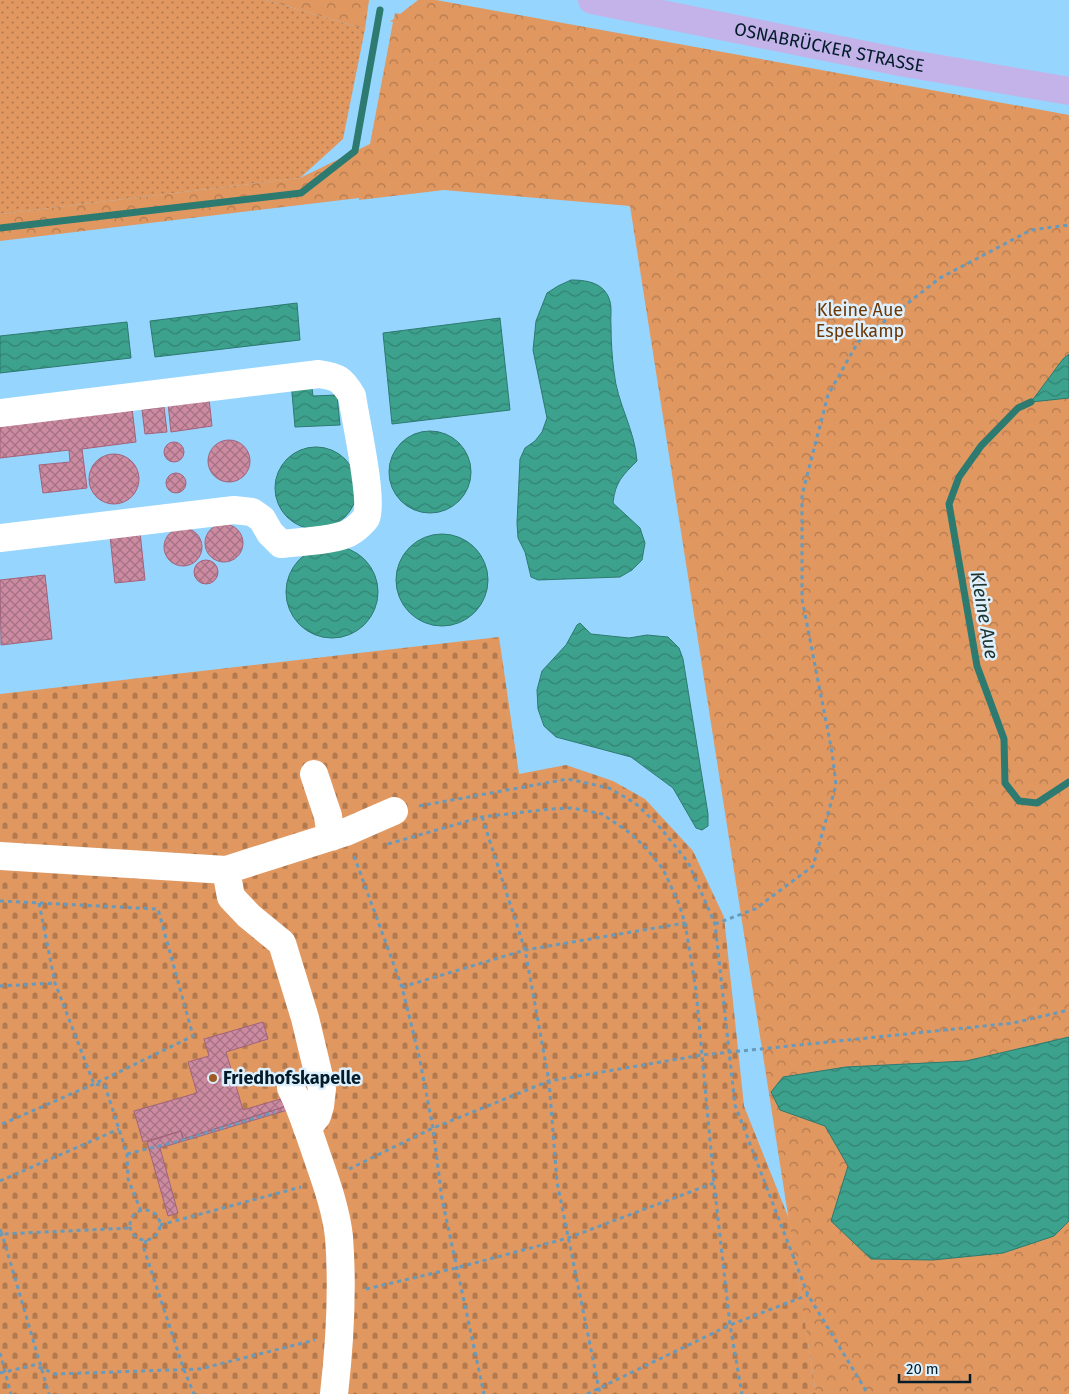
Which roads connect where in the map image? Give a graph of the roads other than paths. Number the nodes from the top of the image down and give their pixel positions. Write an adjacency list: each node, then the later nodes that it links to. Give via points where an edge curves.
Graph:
1 (592, 0): 2 (main road, OSNABRÜCKER STRASSE)
2 (1069, 91)
3 (0, 413): 4 (lane, via 319,374 334,376 345,384 352,396 368,492 366,517 352,532 307,542 281,544 257,515 234,510)
4 (0, 538)
5 (314, 774): 7 (lane, via 328,816)
6 (394, 811): 7 (lane)
7 (338, 834): 9 (lane)
8 (0, 856): 9 (lane)
9 (226, 870): 10 (lane, via 232,897 282,943 322,1088 317,1116 299,1107 334,1209 339,1236 340,1334)
10 (334, 1394)

